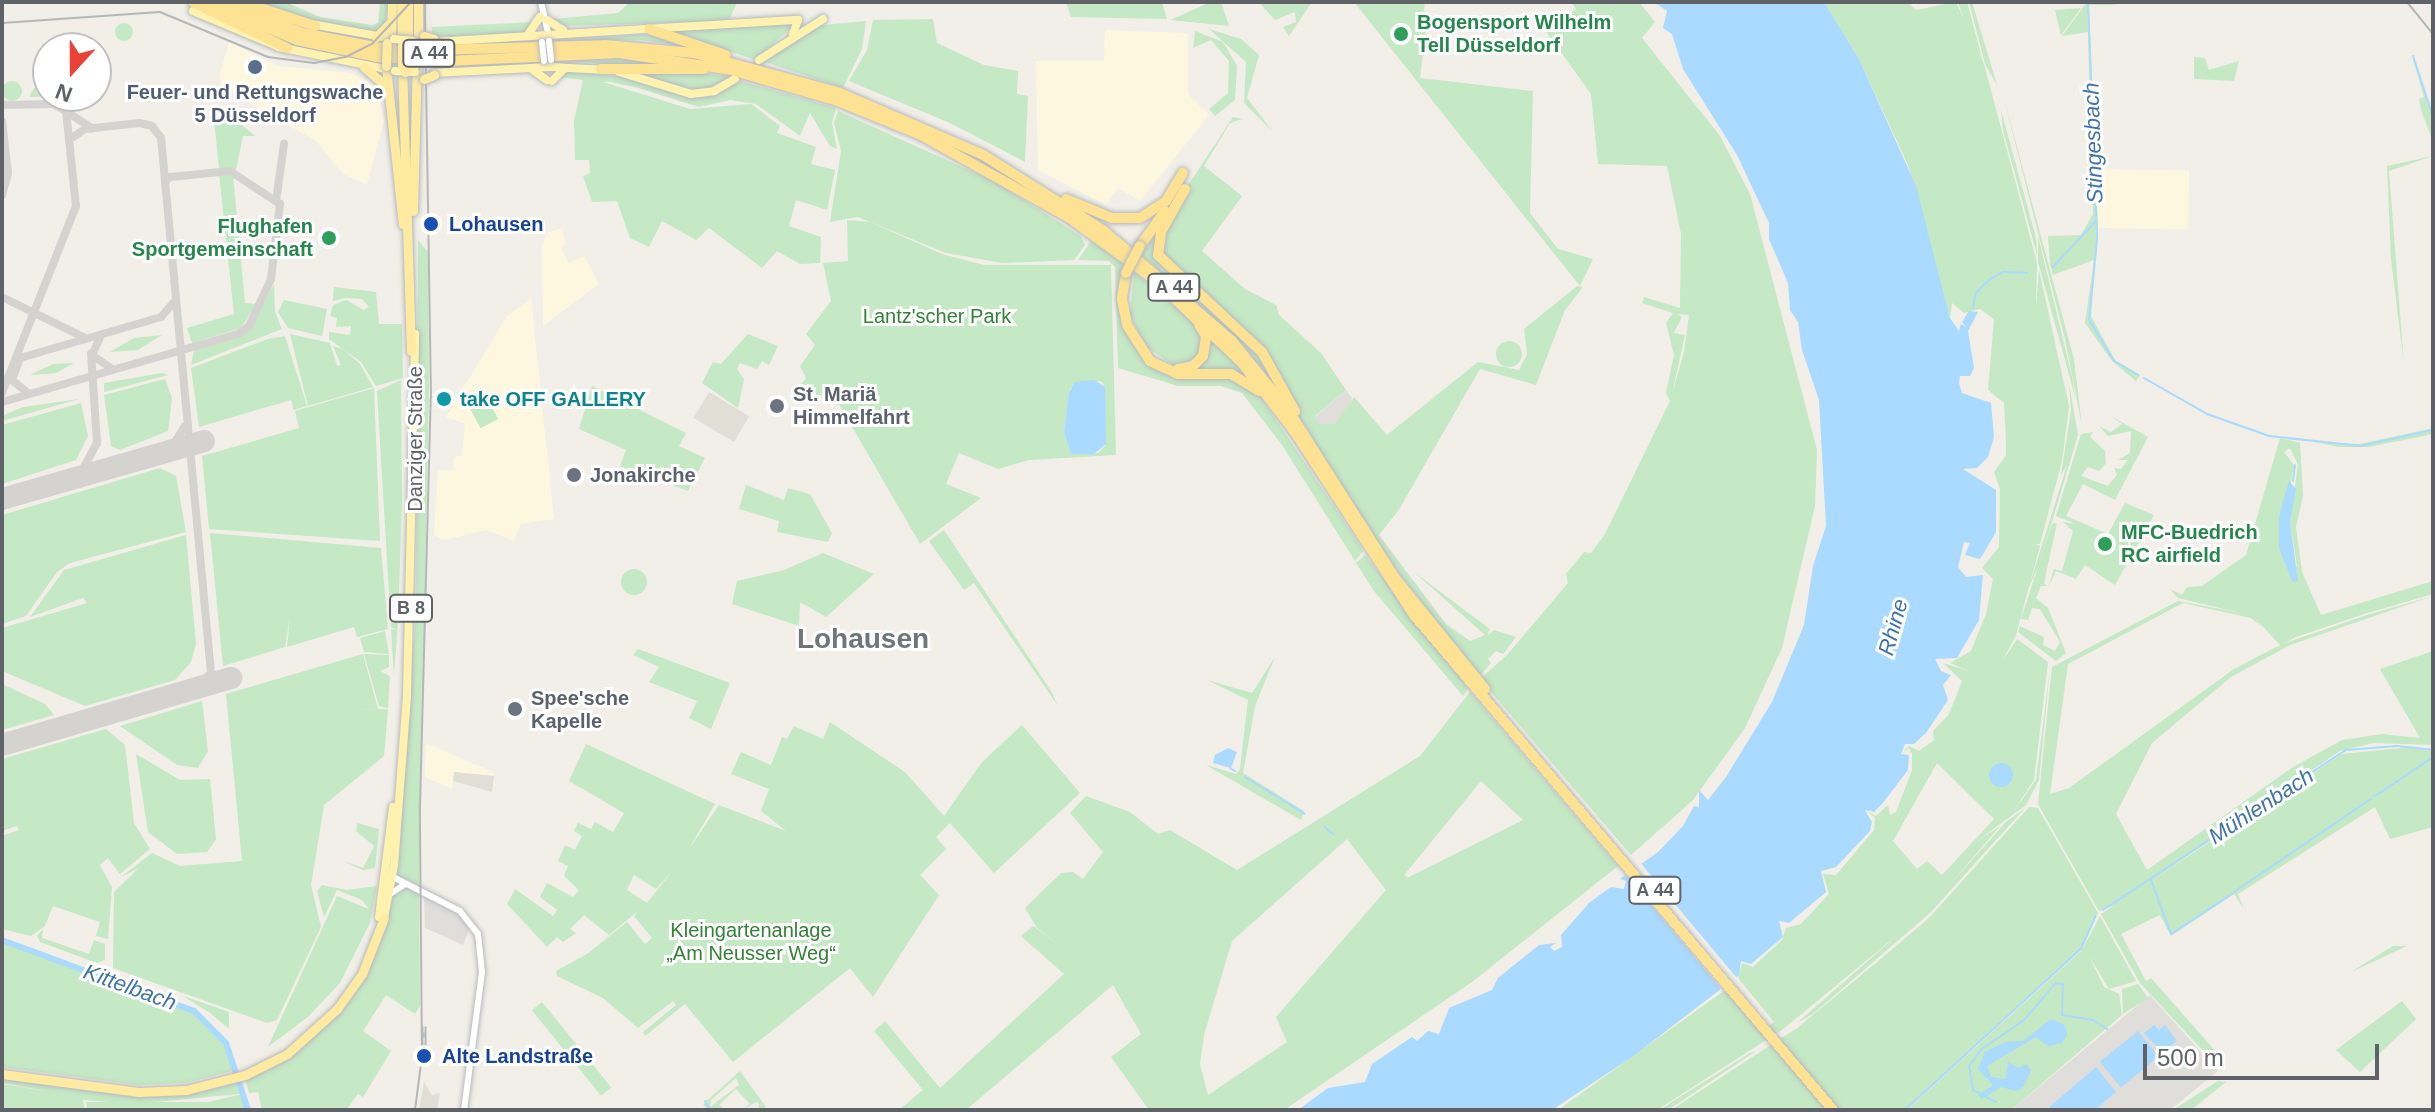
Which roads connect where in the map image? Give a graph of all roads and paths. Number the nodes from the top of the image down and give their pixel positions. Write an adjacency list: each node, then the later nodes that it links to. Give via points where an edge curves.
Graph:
1 (206, 2): 31 (highway, A 44, via 297,40 376,57 447,61 623,54 685,60)
2 (225, 2): 25 (highway, A 44, via 302,33 375,49 454,53 623,45)
3 (242, 2): 14 (highway)
4 (255, 2): 14 (main road)
5 (392, 2): 13 (highway)
6 (401, 2): 21 (highway, Danziger Straße / B 8)
7 (408, 2): 21 (highway, Danziger Straße / B 8)
8 (418, 2): 21 (highway)
9 (542, 5): 11 (main road)
10 (193, 6): 22 (highway)
11 (544, 19): 16 (main road, via 556,29); 18 (main road); 20 (main road)
12 (823, 19): 17 (main road)
13 (391, 20): 19 (highway); 21 (highway)
14 (315, 26): 19 (main road)
15 (649, 29): 16 (main road); 17 (main road, via 798,20); 25 (highway)
16 (575, 33): 20 (main road)
17 (793, 34): 23 (main road)
18 (527, 36): 20 (main road); 21 (main road)
19 (376, 37): 21 (main road)
20 (546, 38): 24 (main road, bridge)
21 (413, 41): 30 (highway, Danziger Straße / B 8, bridge); 30 (highway, bridge); 30 (highway, bridge)
22 (287, 48): 26 (main road)
23 (759, 60)
24 (548, 64): 27 (main road); 28 (main road)
25 (745, 64): 34 (highway, A 44, via 884,110)
26 (364, 67): 30 (main road); 33 (highway)
27 (567, 67): 28 (main road, via 549,81); 29 (main road)
28 (528, 68): 30 (main road)
29 (601, 69): 31 (highway, via 701,68); 32 (main road, via 691,94 714,91)
30 (410, 70): 33 (highway); 36 (highway, Danziger Straße / B 8); 36 (highway, via 419,93); 41 (highway, Danziger Straße / B 8)
31 (761, 77): 40 (highway, A 44, via 838,101 971,158 1068,217)
32 (735, 79)
33 (389, 91): 41 (highway)
34 (1009, 170): 38 (highway, via 1121,220 1154,212 1183,173); 44 (highway, A 44, via 1103,230 1187,298 1247,358)
35 (1185, 189): 37 (highway)
36 (413, 211): 41 (highway, Danziger Straße / B 8)
37 (1168, 218): 38 (highway); 44 (highway, via 1158,240 1162,262 1262,352)
38 (1142, 248): 39 (highway, bridge)
39 (1128, 274): 40 (highway, via 1128,315 1140,343 1163,364 1188,368 1203,356 1206,336); 43 (highway, via 1122,299 1127,325 1150,361 1178,374 1225,373 1244,379)
40 (1156, 281): 43 (highway, A 44, via 1226,346)
41 (413, 330): 42 (highway, Danziger Straße / B 8); 47 (main road, Danziger Straße / B 8, via 414,552)
42 (411, 351): 47 (main road, Danziger Straße / B 8, via 406,630)
43 (1294, 431): 45 (highway, A 44)
44 (1307, 438): 45 (highway, A 44)
45 (1366, 541): 46 (highway, A 44)
46 (1467, 673): 54 (highway, A 44); 55 (highway, A 44)
47 (389, 878): 48 (main road); 49 (main road); 50 (main road, Danziger Straße / B 8); 51 (main road, Danziger Straße / B 8)
48 (404, 885): 49 (main road); 50 (main road)
49 (417, 889): 53 (main road, via 460,911 473,924 482,972)
50 (390, 894): 51 (main road, Danziger Straße / B 8)
51 (382, 918): 52 (highway, Danziger Straße / B 8, via 362,974 337,1009 287,1054 233,1077 139,1092)
52 (2, 1072)
53 (464, 1110)
54 (1833, 1110)
55 (1840, 1110)

